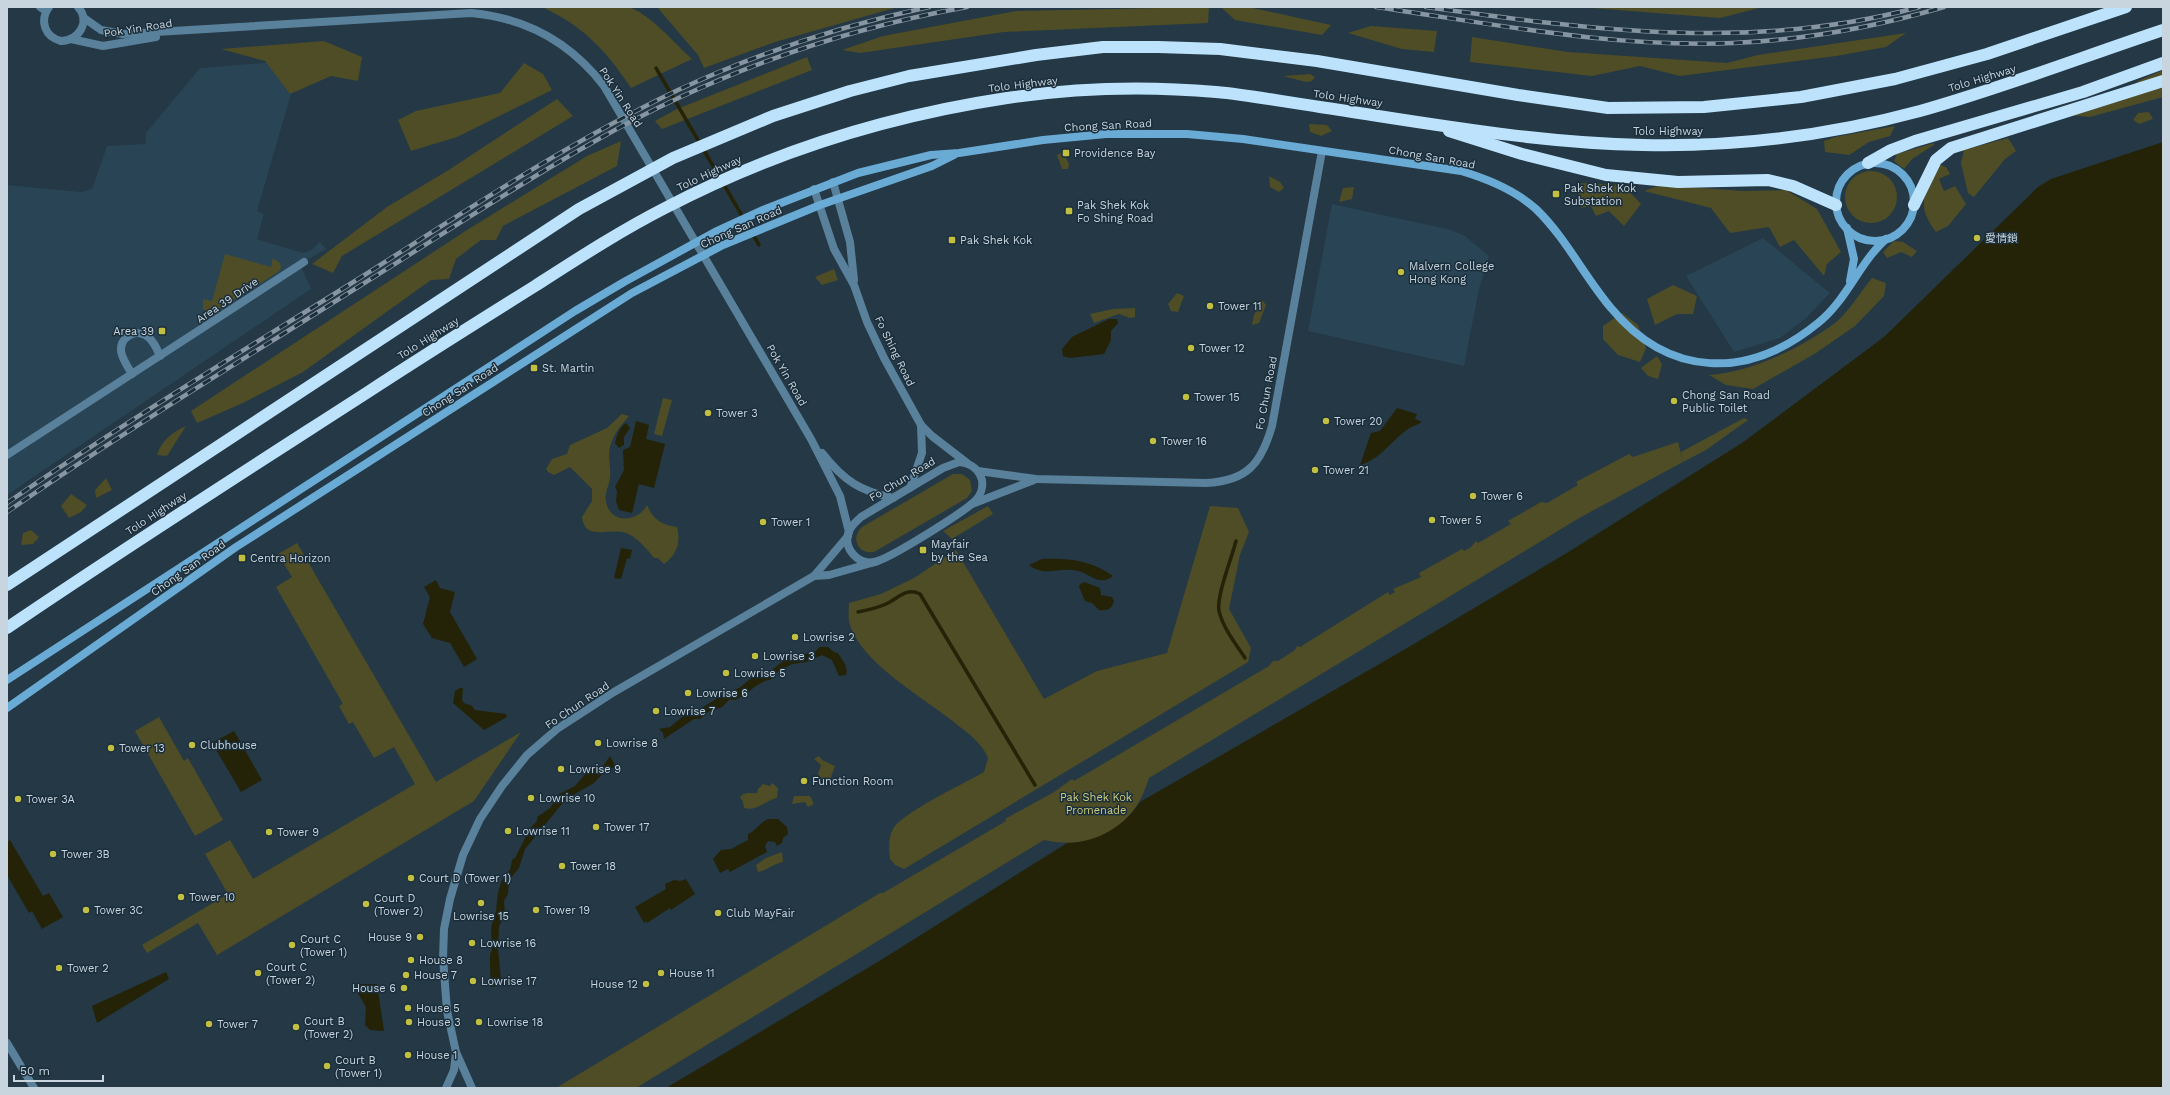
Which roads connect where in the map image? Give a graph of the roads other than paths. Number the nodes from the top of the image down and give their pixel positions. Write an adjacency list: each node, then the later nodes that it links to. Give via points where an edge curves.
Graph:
1 (2126, 7): 38 (highway, Tolo Highway, via 1995,52 1920,73 1833,92 1736,104 1673,108 1608,108 1254,52 1158,47 1103,47 1004,60 909,76 816,101 748,125 673,158 579,209)
2 (45, 8): 6 (street, Pok Yin Road, via 44,26 49,34 57,40)
3 (82, 11): 5 (street, Pok Yin Road, via 96,28 114,34); 6 (street, via 79,33)
4 (2163, 30): 9 (highway, Tolo Highway, via 1916,112 1854,126 1790,136 1717,143 1643,145 1539,138)
5 (185, 32): 6 (street, Pok Yin Road, via 103,46); 27 (street, Pok Yin Road, via 455,13 502,17 532,27 564,45 604,86)
6 (71, 39)
7 (2163, 63): 12 (highway, via 2083,92 1915,141 1891,150)
8 (2163, 81): 18 (highway, via 1951,148 1936,160)
9 (1420, 121): 17 (highway, via 1494,146 1606,175 1678,182 1768,180 1793,186); 39 (highway, Tolo Highway, via 1217,92 1107,90 1009,97 917,115 827,139 764,162 693,194 603,243 419,359)
10 (1322, 151): 11 (main road, Chong San Road, via 1243,139 1150,133 1043,140); 23 (main road, Chong San Road, via 1461,171 1483,177 1507,189 1535,208 1546,220 1606,302 1636,334 1666,353 1684,359 1716,363 1750,359 1765,353 1796,338 1818,323 1836,306); 31 (street, Fo Chun Road, via 1272,426 1260,456 1250,470 1235,478 1206,483)
11 (959, 153): 13 (main road, Chong San Road, via 931,155 858,173); 15 (main road, Chong San Road, via 932,166)
12 (1868, 163): 17 (main road, via 1853,170 1844,178 1838,190); 18 (main road, via 1889,165 1905,176 1914,196)
13 (833, 182): 14 (main road, Chong San Road); 15 (street, Fo Shing Road)
14 (814, 189): 16 (street, Fo Shing Road); 40 (main road, Chong San Road, via 715,232 575,311)
15 (838, 198): 16 (main road, Chong San Road); 22 (street, Fo Shing Road, via 850,242)
16 (820, 205): 22 (street, Fo Shing Road, via 834,248); 41 (main road, Chong San Road, via 723,245 632,293 217,560)
17 (1836, 205): 19 (main road, Chong San Road)
18 (1914, 205): 20 (main road, Chong San Road, via 1908,223)
19 (1846, 228): 20 (main road, via 1865,239); 23 (main road, Chong San Road, via 1854,259)
20 (1886, 239): 23 (main road, Chong San Road, via 1870,255)
21 (304, 262): 24 (street, Area 39 Drive)
22 (854, 285): 26 (street, Fo Shing Road, via 884,358)
23 (1849, 285)
24 (160, 356): 25 (street, Area 39 Drive); 25 (street, via 145,335 130,335 123,343 122,352)
25 (132, 374): 28 (street, Area 39 Drive)
26 (921, 425): 29 (street, Fo Shing Road); 32 (street, Fo Shing Road, via 922,453)
27 (811, 438): 33 (street, Pok Yin Road, via 846,480 873,494); 35 (street, Pok Yin Road, via 840,496)
28 (7, 455)
29 (968, 464): 30 (street, Fo Chun Road); 32 (street, Fo Chun Road, via 959,462 943,468)
30 (978, 471): 31 (street, Fo Chun Road); 34 (street, Fo Chun Road, via 982,487 979,496)
31 (1036, 479): 34 (street, Fo Chun Road)
32 (910, 488): 33 (street, Fo Chun Road)
33 (893, 498): 35 (street, Fo Chun Road, via 861,517)
34 (971, 504): 36 (street, Fo Chun Road)
35 (848, 534): 36 (street, via 849,549 857,558 867,562); 37 (street, Fo Chun Road)
36 (882, 560): 37 (street, Fo Chun Road, via 829,575)
37 (814, 576): 43 (street, Fo Chun Road, via 621,688 557,729 528,756 502,786 480,819 463,855 446,922 444,986)
38 (7, 585)
39 (7, 628)
40 (7, 680)
41 (7, 708)
42 (7, 1043): 44 (street)
43 (456, 1052): 45 (street, Fo Chun Road, via 454,1070); 46 (street, Fo Chun Road)
44 (34, 1088)
45 (446, 1088)
46 (472, 1088)

